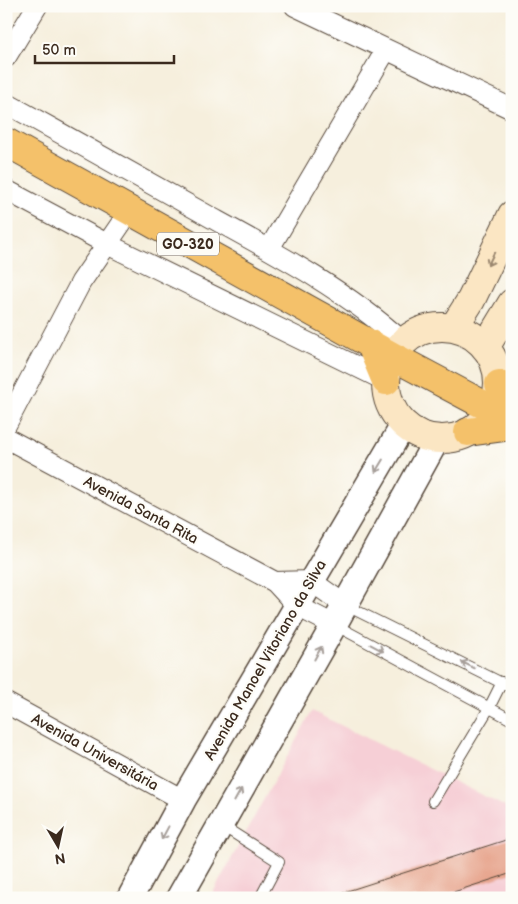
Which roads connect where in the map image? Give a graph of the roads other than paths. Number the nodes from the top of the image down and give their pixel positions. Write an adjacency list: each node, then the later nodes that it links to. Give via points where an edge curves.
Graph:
1 (37, 6): 4 (street)
2 (295, 6): 3 (street)
3 (386, 50): 6 (street); 12 (street)
4 (6, 56)
5 (6, 103): 12 (street)
6 (512, 109)
7 (6, 142): 9 (main road, GO-320 / GO-320)
8 (6, 190): 11 (street)
9 (129, 212): 11 (street); 15 (main road, GO-320 / GO-320)
10 (512, 215): 14 (main road, one-way to 14)
11 (107, 244): 15 (street); 19 (street, via 81,282)
12 (269, 249): 15 (street, via 379,320)
13 (512, 303): 16 (main road)
14 (454, 327): 15 (main road, via 436,326 418,332); 16 (main road, via 472,334)
15 (388, 356): 17 (main road, GO-320 / GO-320); 18 (main road, via 387,392 393,410)
16 (498, 365): 17 (main road, via 498,394)
17 (507, 416): 21 (main road, via 482,423 453,438)
18 (404, 424): 21 (main road, via 419,434); 22 (street, Avenida Manoel Vitoriano da Silva, one-way to 22)
19 (6, 425)
20 (6, 438): 23 (street, Avenida Santa Rita)
21 (437, 439): 25 (street)
22 (311, 581): 23 (street, Avenida Santa Rita); 24 (street, Avenida Manoel Vitoriano da Silva); 25 (street)
23 (275, 582): 24 (street, Avenida Santa Rita)
24 (297, 606): 25 (street, Avenida Santa Rita); 31 (street, Avenida Manoel Vitoriano da Silva)
25 (339, 615): 26 (lane, one-way to 25); 29 (lane, one-way to 29); 33 (street, one-way to 25)
26 (502, 682): 27 (lane); 29 (lane)
27 (512, 688)
28 (6, 703): 31 (street, Avenida Universitária)
29 (489, 708): 30 (lane); 32 (lane)
30 (512, 720)
31 (183, 800): 34 (street, Avenida Manoel Vitoriano da Silva, one-way to 34)
32 (433, 801)
33 (221, 825): 35 (street); 36 (lane, via 279,862)
34 (130, 898)
35 (179, 898)
36 (260, 898)

